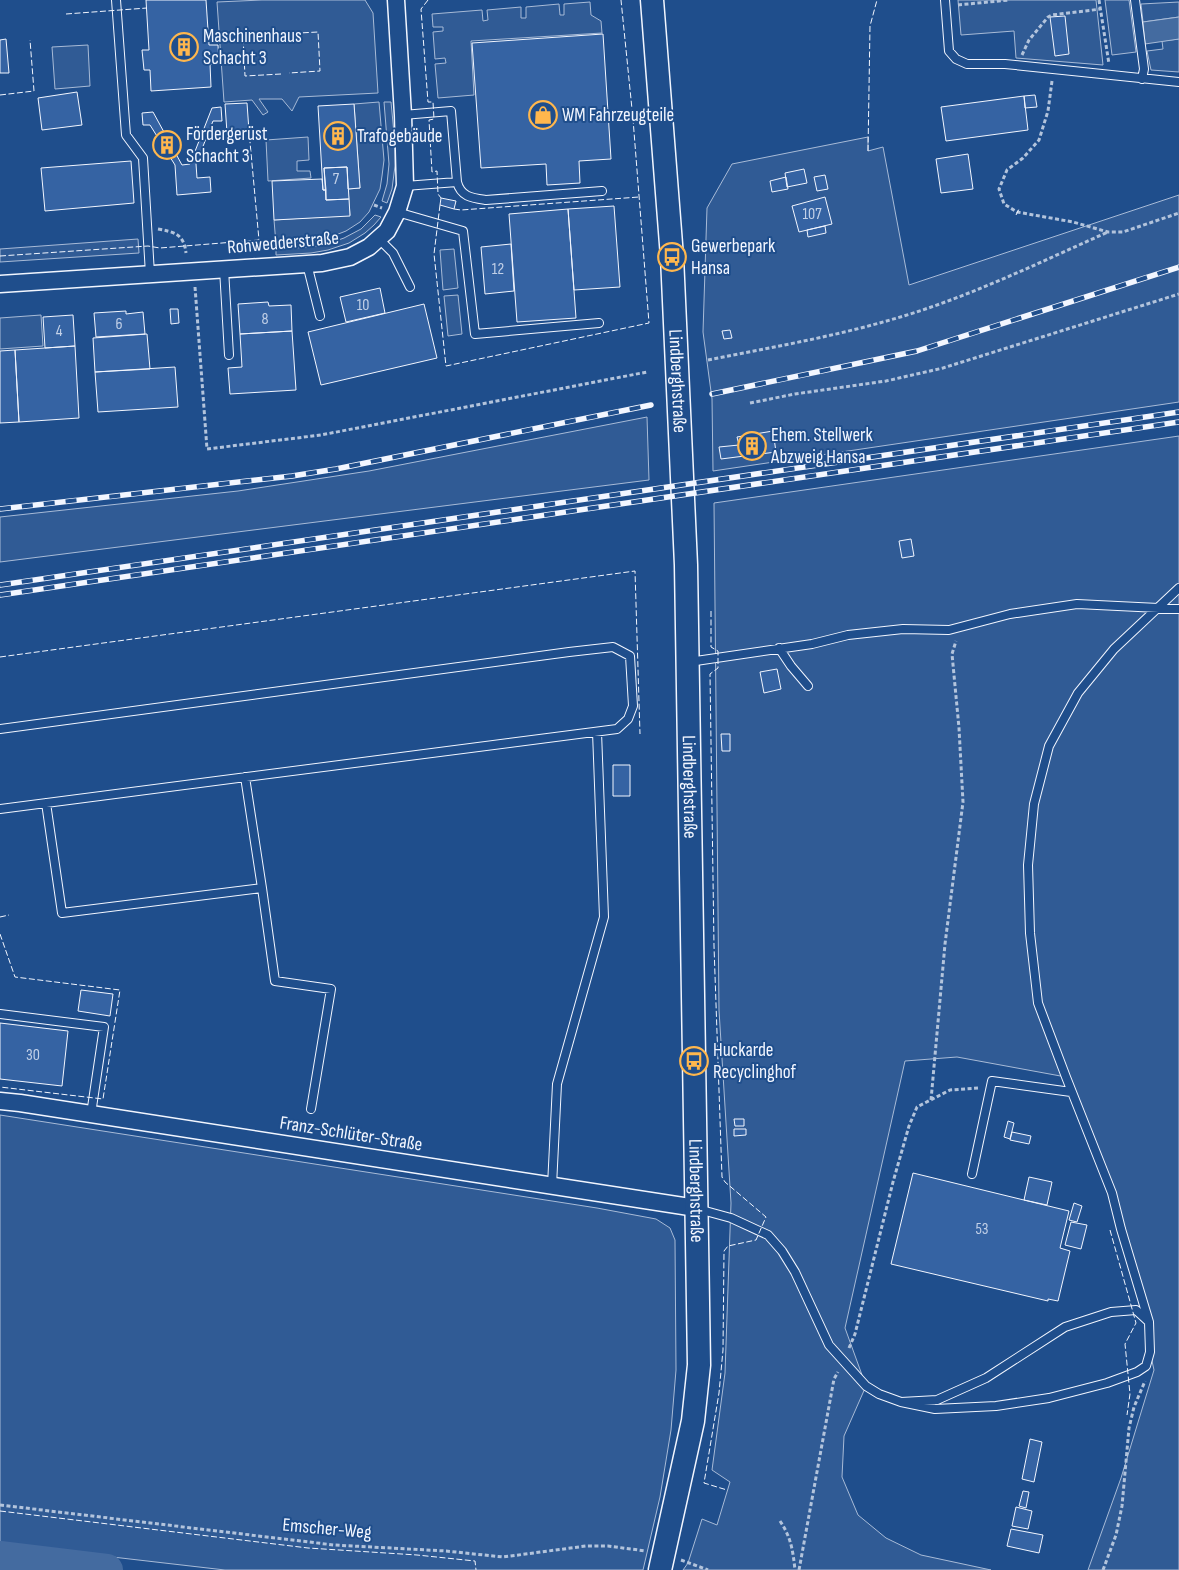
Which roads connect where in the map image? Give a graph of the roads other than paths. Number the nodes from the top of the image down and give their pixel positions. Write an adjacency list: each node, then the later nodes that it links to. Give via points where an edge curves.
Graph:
1 (116, 0): 16 (lane, via 126,135 143,158)
2 (396, 0): 8 (street, Rohwedderstraße)
3 (652, 0): 26 (main road, Lindberghstraße, via 672,257 686,565)
4 (1135, 0): 6 (lane, via 1144,69)
5 (945, 3): 6 (lane, via 949,51 967,64 1005,64)
6 (1142, 78): 7 (lane)
7 (1179, 82)
8 (403, 115): 9 (lane, via 452,111); 10 (street, Rohwedderstraße)
9 (457, 182): 10 (lane); 11 (lane, via 463,194 486,200)
10 (404, 186): 12 (street, Rohwedderstraße)
11 (602, 191)
12 (397, 212): 13 (street, Rohwedderstraße); 20 (lane, via 463,231 476,334)
13 (379, 239): 14 (street, Rohwedderstraße, via 350,257); 18 (lane, via 393,253)
14 (307, 264): 15 (street, Rohwedderstraße); 19 (lane)
15 (224, 269): 16 (street, Rohwedderstraße); 21 (lane)
16 (150, 274): 17 (street, Rohwedderstraße)
17 (0, 284)
18 (410, 286)
19 (320, 316)
20 (599, 323)
21 (229, 355)
22 (1179, 588): 23 (lane)
23 (1159, 607): 24 (lane); 25 (lane, via 1077,604 1010,614 949,630 903,629); 35 (lane, via 1114,649 1078,693 1049,746 1034,804 1028,865 1030,933 1038,1003)
24 (1179, 609)
25 (780, 648): 26 (lane); 27 (lane)
26 (687, 662): 41 (main road, Lindberghstraße)
27 (808, 686)
28 (0, 729): 29 (lane, via 613,647 630,656 633,706 628,719 617,729)
29 (597, 732): 30 (lane); 40 (lane, via 604,917 557,1084)
30 (245, 777): 31 (lane); 33 (lane)
31 (46, 803): 32 (lane); 33 (lane, via 62,913)
32 (0, 809)
33 (262, 888): 37 (lane, via 275,981 331,989)
34 (0, 1014): 38 (lane, via 104,1027)
35 (1072, 1092): 39 (lane, via 992,1081); 42 (lane, via 1112,1193)
36 (0, 1101): 38 (street, Franz-Schlüter-Straße)
37 (311, 1109)
38 (92, 1114): 40 (street, Franz-Schlüter-Straße)
39 (972, 1174)
40 (552, 1186): 41 (street, Franz-Schlüter-Straße)
41 (696, 1208): 43 (lane, via 731,1218 768,1235 795,1272 829,1345 866,1386); 44 (main road, Lindberghstraße, via 699,1365 693,1421)
42 (1149, 1322): 43 (lane, via 1136,1310 1111,1312 1065,1327 986,1378 937,1400); 43 (lane, via 1150,1352 1146,1366 1107,1382 1049,1398 996,1406 935,1409)
43 (901, 1402)
44 (656, 1561)

